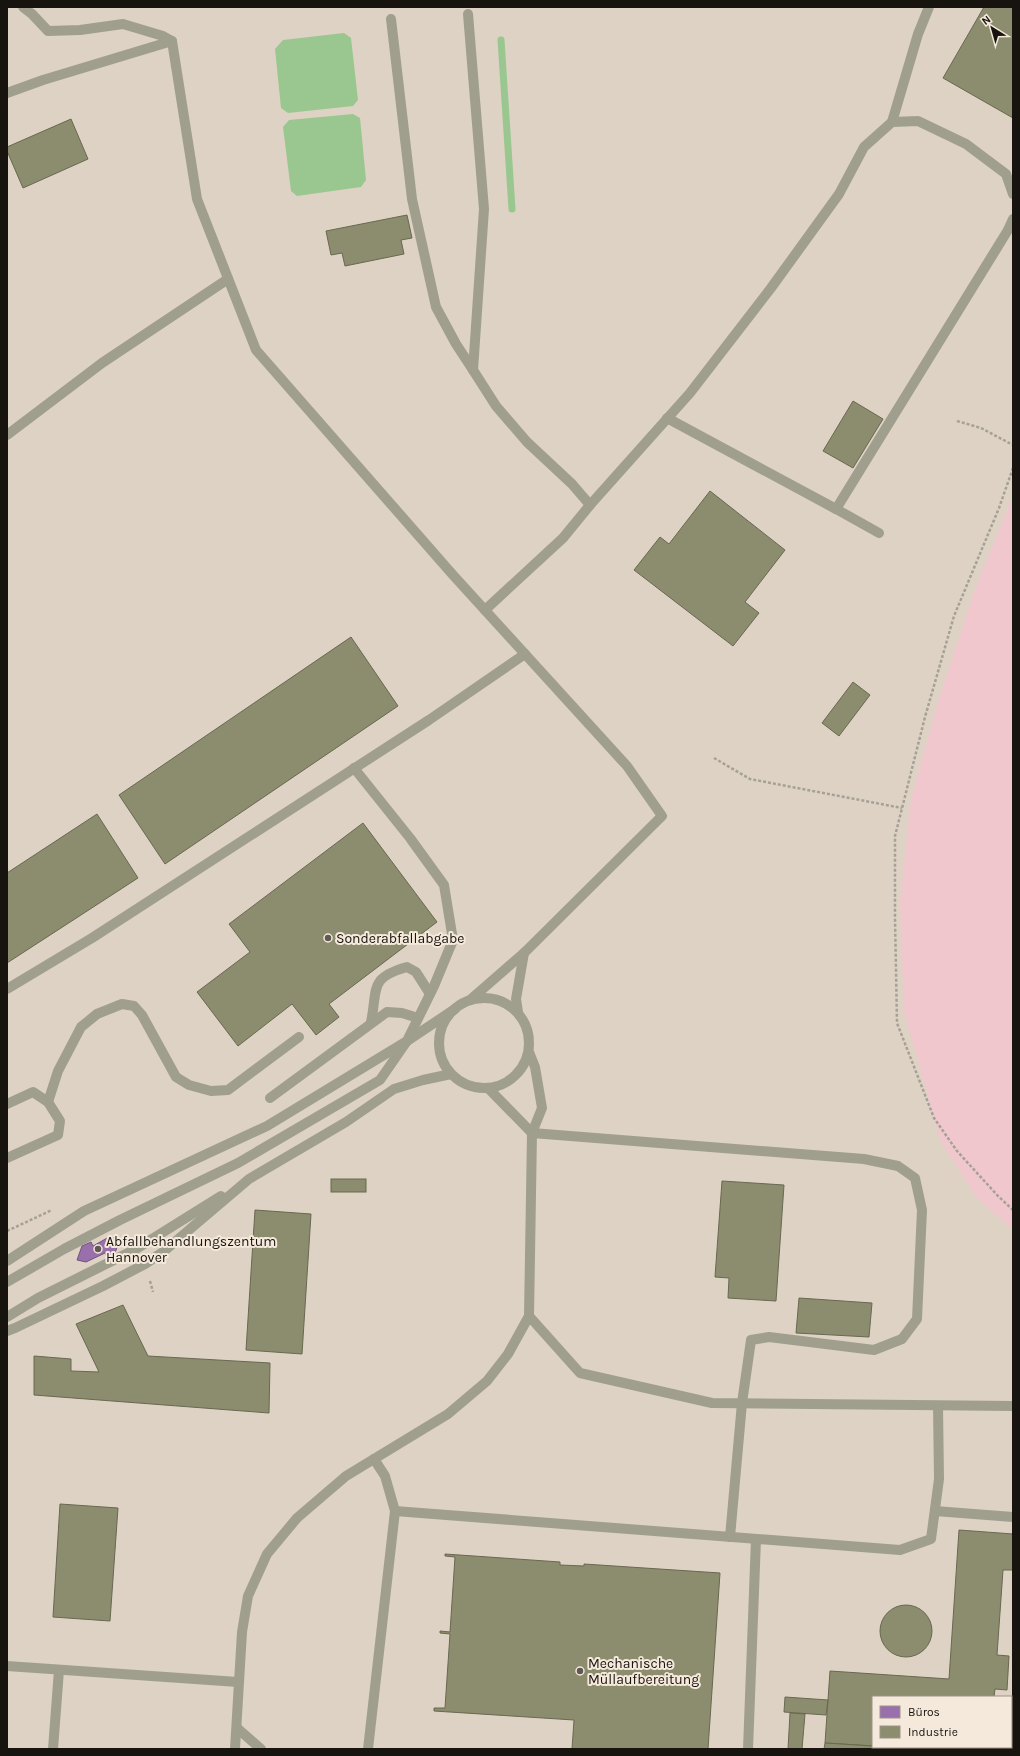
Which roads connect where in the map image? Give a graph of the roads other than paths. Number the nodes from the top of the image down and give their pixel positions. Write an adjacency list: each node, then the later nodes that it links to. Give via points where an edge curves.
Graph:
1 (23, 7): 5 (lane, via 48,31 123,24)
2 (929, 7): 7 (lane, via 918,34)
3 (468, 14): 12 (lane, via 484,209)
4 (391, 19): 12 (lane, via 412,199 436,307)
5 (172, 41): 6 (lane); 11 (lane, via 197,199)
6 (7, 93)
7 (892, 122): 8 (lane, via 918,121 966,144); 13 (lane, via 864,147 838,194 776,282 690,393)
8 (1010, 170): 9 (lane)
9 (1013, 194)
10 (1013, 219): 16 (lane)
11 (228, 279): 14 (lane, via 102,363); 18 (lane, via 256,350)
12 (473, 370): 15 (lane, via 496,406 527,442 572,484)
13 (667, 418): 15 (lane); 16 (lane)
14 (7, 435)
15 (590, 505): 18 (lane, via 563,538)
16 (836, 509): 17 (lane)
17 (879, 533)
18 (485, 610): 19 (lane)
19 (525, 654): 20 (lane); 21 (lane, via 627,766 662,816)
20 (354, 768): 22 (lane, via 92,938); 23 (lane, via 410,838 444,886 453,940)
21 (524, 953): 24 (lane); 26 (lane, via 516,999)
22 (7, 989)
23 (430, 994): 27 (lane); 28 (lane, via 416,972 407,967 392,971 379,980 374,993)
24 (470, 1000): 25 (lane); 26 (lane, via 496,999)
25 (455, 1009): 30 (lane); 32 (lane, via 445,1020 440,1033 439,1048 443,1062)
26 (518, 1012): 31 (lane, via 529,1038)
27 (418, 1018): 28 (lane, via 387,1012); 30 (lane)
28 (371, 1022): 34 (lane)
29 (299, 1037): 35 (lane, via 228,1090 211,1091 189,1085 176,1077 142,1016 134,1006 122,1004 97,1014 81,1027 58,1071)
30 (407, 1041): 40 (lane, via 267,1126 84,1211); 41 (lane, via 380,1080 238,1163 120,1220)
31 (529, 1052): 33 (lane, via 524,1066 515,1077); 37 (lane, via 535,1067 542,1108)
32 (451, 1074): 33 (lane, via 462,1083 475,1088); 39 (lane, via 394,1089 346,1122)
33 (489, 1088): 37 (lane)
34 (270, 1098)
35 (48, 1102): 36 (lane, via 33,1092); 38 (lane, via 60,1121 58,1134)
36 (7, 1104)
37 (532, 1133): 42 (lane); 45 (lane, via 864,1159 898,1166 915,1178 922,1210 917,1319 902,1339 874,1350 768,1337 751,1340)
38 (7, 1158)
39 (249, 1179): 43 (lane, via 136,1249 38,1298); 44 (lane, via 163,1252 145,1264)
40 (7, 1261)
41 (7, 1282)
42 (530, 1316): 45 (lane, via 580,1374 712,1403); 48 (lane, via 508,1354 487,1381 448,1414)
43 (7, 1317)
44 (7, 1331)
45 (742, 1403): 46 (lane); 52 (lane)
46 (938, 1406): 47 (lane); 50 (lane, via 939,1479)
47 (1013, 1406)
48 (374, 1459): 49 (lane, via 385,1476); 56 (lane, via 346,1476 297,1518 267,1554 248,1596)
49 (395, 1511): 52 (lane); 61 (lane)
50 (934, 1511): 51 (lane); 53 (lane, via 931,1539 900,1550)
51 (1013, 1517)
52 (730, 1537): 53 (lane)
53 (756, 1539): 62 (lane)
54 (7, 1666): 55 (lane)
55 (59, 1670): 56 (lane); 58 (lane)
56 (238, 1682): 57 (lane)
57 (237, 1728): 59 (lane); 60 (lane)
58 (53, 1749)
59 (235, 1749)
60 (261, 1749)
61 (368, 1749)
62 (748, 1749)

